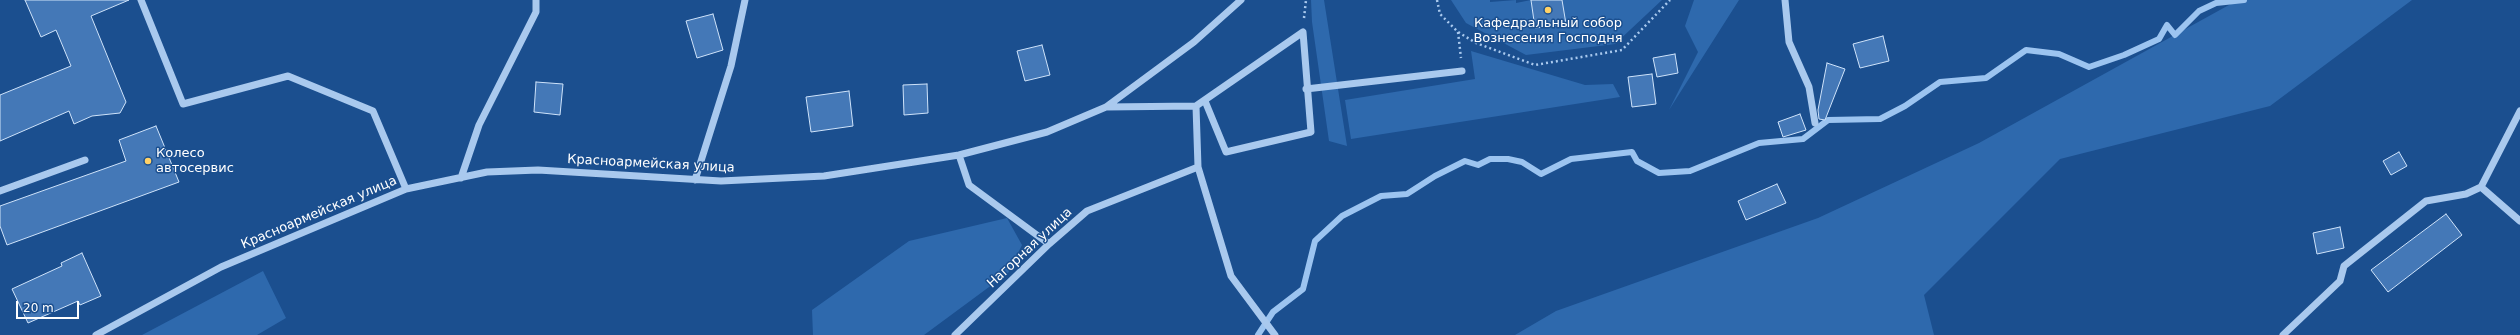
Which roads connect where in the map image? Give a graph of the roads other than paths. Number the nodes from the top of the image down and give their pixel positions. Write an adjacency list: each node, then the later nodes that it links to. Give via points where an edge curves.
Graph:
1 (141, 0): 19 (street, via 183,104 288,76 373,111)
2 (536, 0): 16 (street, via 536,12 479,125)
3 (745, 0): 17 (street, via 731,66)
4 (1241, 0): 10 (street, Красноармейская улица, via 1194,42)
5 (1785, 0): 12 (street, via 1789,42 1809,87)
6 (1462, 70): 7 (street)
7 (1306, 89): 8 (street, via 1303,32); 8 (street, via 1311,132 1226,152)
8 (1205, 101): 9 (street)
9 (1196, 106): 10 (street); 15 (street)
10 (1106, 107): 13 (street, Красноармейская улица, via 1047,132)
11 (2520, 111): 18 (street)
12 (1815, 123)
13 (960, 155): 17 (street, Красноармейская улица, via 824,176); 22 (street, via 969,185)
14 (85, 160): 20 (street)
15 (1198, 167): 22 (street, Нагорная улица, via 1087,211); 25 (street, via 1231,276)
16 (461, 178): 17 (street, Красноармейская улица, via 487,172 538,170); 19 (street, Красноармейская улица)
17 (695, 180)
18 (2481, 187): 21 (street); 26 (street, via 2466,194 2426,201 2344,266 2340,281)
19 (406, 190): 23 (street, Красноармейская улица, via 221,267)
20 (0, 191)
21 (2520, 221)
22 (1049, 244): 24 (street, Нагорная улица)
23 (96, 335)
24 (955, 335)
25 (1275, 335)
26 (2283, 335)

